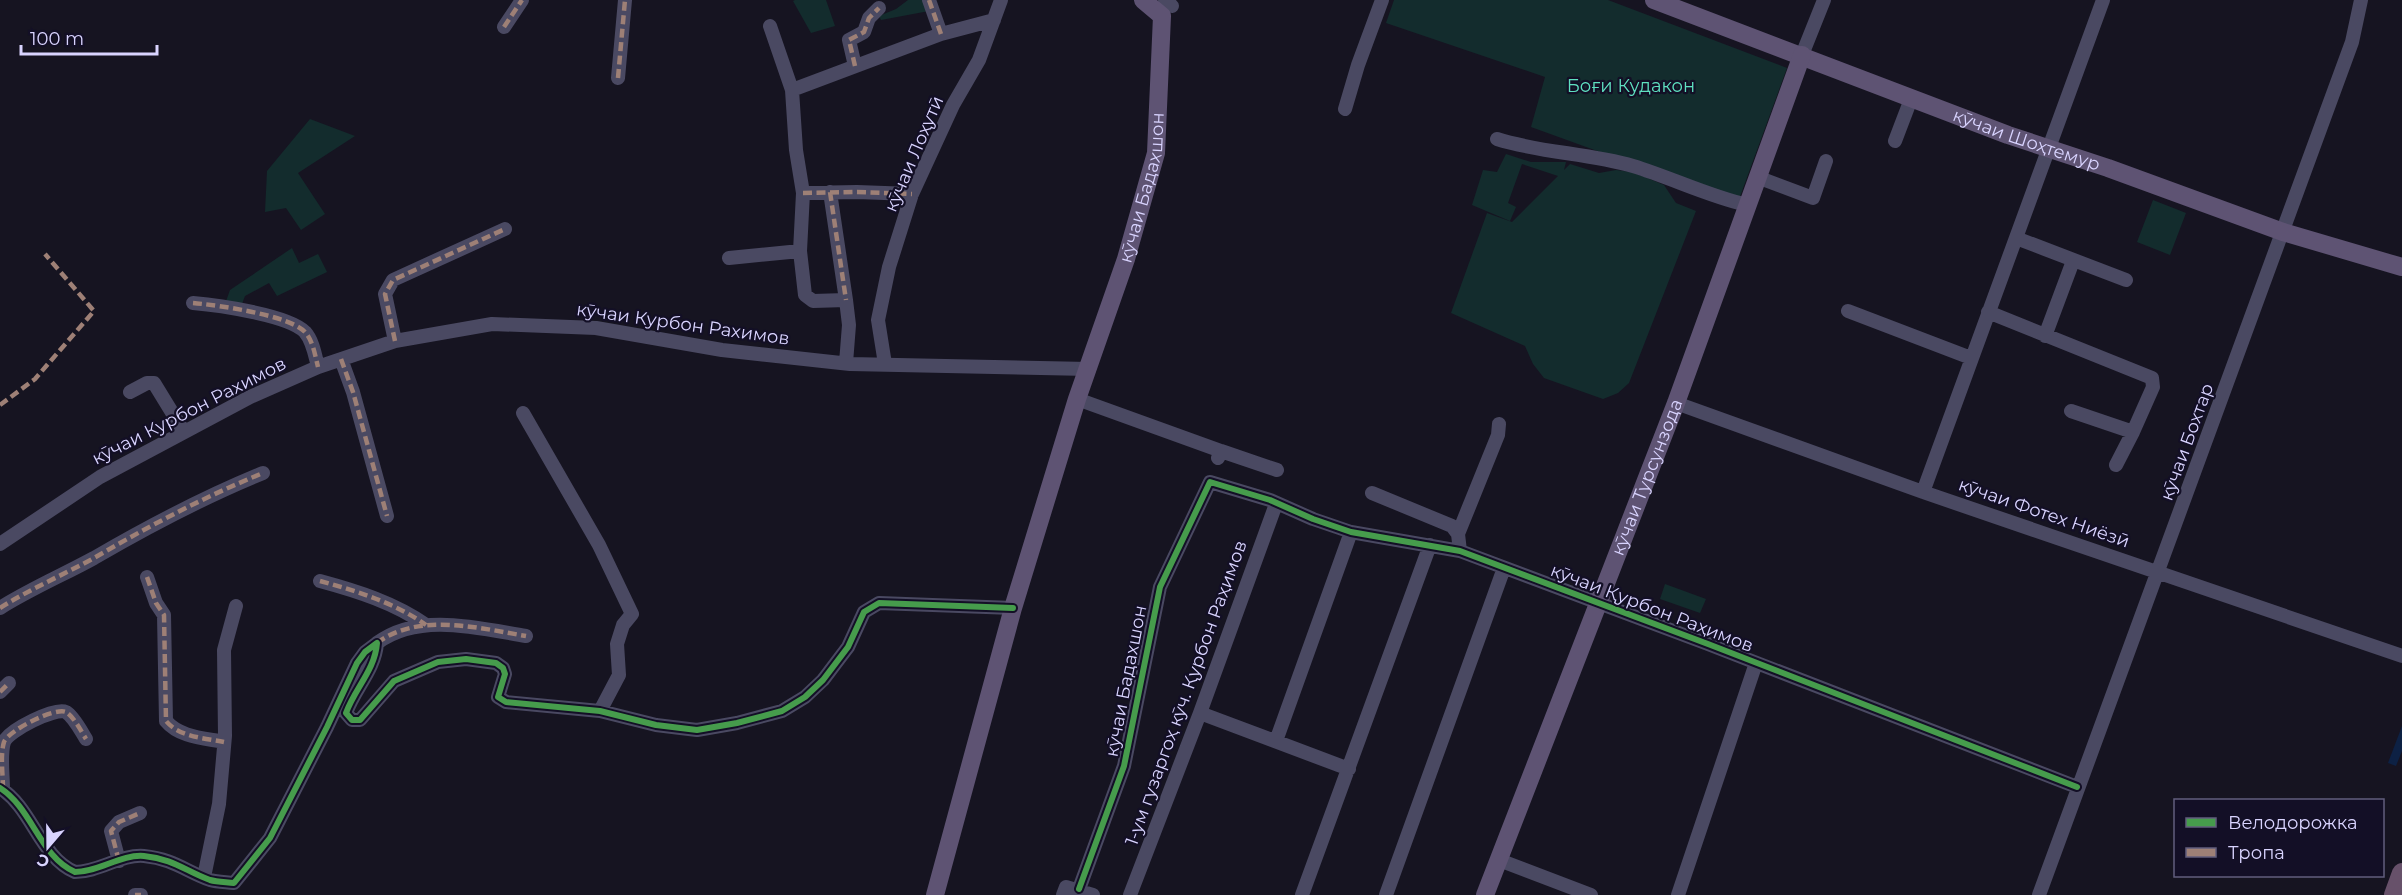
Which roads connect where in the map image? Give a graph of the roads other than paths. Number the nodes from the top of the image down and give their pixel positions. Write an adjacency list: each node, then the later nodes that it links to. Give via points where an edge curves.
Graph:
1 (522, 0): 14 (street)
2 (625, 0): 18 (street)
3 (929, 0): 15 (street)
4 (1001, 0): 12 (street, кӯчаи Лоҳутӣ)
5 (1143, 0): 50 (main road, кӯчаи Бадахшон, via 1162,16 1156,153)
6 (1382, 0): 21 (street)
7 (1654, 0): 16 (main road, кӯчаи Шоҳтемур)
8 (1824, 0): 16 (street)
9 (2103, 0): 24 (street)
10 (2361, 0): 32 (street, кӯчаи Бохтар, via 2352,42)
11 (879, 8): 17 (street, via 869,18 864,32 849,40)
12 (994, 20): 15 (street); 29 (street, кӯчаи Лоҳутӣ, via 980,60 952,105)
13 (770, 26): 19 (street)
14 (504, 27)
15 (941, 34): 17 (street)
16 (1802, 55): 20 (main road, кӯчаи Шоҳтемур); 26 (main road, кӯчаи Турсунзода)
17 (855, 66): 19 (street)
18 (618, 78)
19 (792, 90): 27 (street)
20 (1911, 99): 23 (street); 24 (main road, кӯчаи Шоҳтемур)
21 (1345, 109)
22 (1497, 139): 30 (street, via 1631,166)
23 (1895, 141)
24 (2049, 147): 32 (main road, кӯчаи Шоҳтемур); 33 (street)
25 (1826, 161): 26 (street, via 1813,198)
26 (1757, 177): 30 (main road, кӯчаи Турсунзода)
27 (803, 192): 28 (street); 34 (street)
28 (830, 192): 29 (street); 39 (street)
29 (912, 194): 48 (street, кӯчаи Лоҳутӣ, via 878,320)
30 (1747, 205): 53 (main road, кӯчаи Турсунзода)
31 (505, 229): 44 (street, via 393,280 385,294)
32 (2283, 232): 37 (main road, кӯчаи Шоҳтемур); 73 (street, кӯчаи Бохтар)
33 (2016, 238): 36 (street); 42 (street)
34 (800, 251): 35 (street); 39 (street, via 808,299)
35 (729, 258)
36 (2073, 261): 38 (street); 43 (street)
37 (2402, 267)
38 (2126, 280)
39 (846, 300): 47 (street)
40 (193, 303): 49 (street, via 227,306 296,325 311,340)
41 (1848, 311): 45 (street)
42 (1988, 312): 43 (street); 45 (street)
43 (2045, 336): 58 (street, via 2152,378 2153,387)
44 (394, 341): 46 (street, кӯчаи Курбон Рахимов); 47 (street, кӯчаи Курбон Рахимов, via 492,324 596,328 722,350)
45 (1971, 358): 63 (street)
46 (341, 359): 49 (street, кӯчаи Курбон Рахимов); 66 (street)
47 (846, 363): 48 (street, кӯчаи Курбон Рахимов)
48 (885, 364): 50 (street, кӯчаи Курбон Рахимов)
49 (318, 366): 57 (street, кӯчаи Курбон Рахимов)
50 (1089, 369): 52 (main road, кӯчаи Бадахшон)
51 (130, 392): 57 (street, via 154,383)
52 (1077, 399): 60 (street, via 1219,455); 79 (main road, кӯчаи Бадахшон)
53 (1676, 403): 63 (street, кӯчаи Фотех Ниёзӣ); 76 (main road, кӯчаи Турсунзода)
54 (2071, 411): 58 (street)
55 (523, 413): 85 (street, via 599,545 632,614 623,625 617,644 618,675)
56 (1499, 424): 68 (street)
57 (184, 432): 69 (street, кӯчаи Курбон Рахимов, via 100,477)
58 (2133, 432): 59 (street)
59 (2116, 465)
60 (1277, 470)
61 (263, 473): 78 (street, via 127,537)
62 (1210, 482): 65 (street, кӯчаи Қурбон Раҳимов); 99 (street, кӯчаи Бадахшон, via 1161,581 1124,766)
63 (1923, 492): 73 (street, кӯчаи Фотех Ниёзӣ)
64 (1372, 493): 68 (street, via 1452,526)
65 (1276, 504): 67 (street, кӯчаи Қурбон Раҳимов); 86 (street, 1-ум гузаргоҳ кӯч. Қурбон Раҳимов)
66 (387, 516)
67 (1351, 532): 70 (street, кӯчаи Қурбон Раҳимов); 88 (street)
68 (1458, 534): 71 (street)
69 (0, 544)
70 (1430, 545): 71 (street, кӯчаи Қурбон Раҳимов); 90 (street)
71 (1460, 551): 72 (street, кӯчаи Қурбон Раҳимов)
72 (1504, 568): 76 (street, кӯчаи Қурбон Раҳимов); 107 (street)
73 (2159, 571): 83 (street, кӯчаи Фотех Ниёзӣ); 91 (street, кӯчаи Бохтар)
74 (147, 577): 89 (street, via 164,615 166,721 184,734)
75 (320, 581): 80 (street, via 404,611)
76 (1600, 604): 84 (street, кӯчаи Қурбон Раҳимов); 94 (main road, кӯчаи Турсунзода)
77 (236, 606): 89 (street, via 224,650)
78 (0, 608)
79 (1012, 608): 85 (street, via 879,603 864,612 848,647 805,697 782,711 737,723 697,730); 102 (main road, кӯчаи Бадахшон)
80 (426, 625): 81 (street); 82 (street, via 397,631)
81 (526, 636)
82 (377, 643): 85 (street, via 371,669 346,713 352,720 360,720 394,681 438,662 466,659 496,663 502,668 505,675 498,694 501,701); 98 (street, via 357,663 270,838)
83 (2402, 656)
84 (1756, 663): 91 (street, кӯчаи Қурбон Раҳимов); 110 (street)
85 (600, 711)
86 (1200, 713): 88 (street); 105 (street, 1-ум гузаргоҳ кӯч. Қурбон Раҳимов)
87 (86, 739): 92 (street, via 69,714 58,710 9,735 4,744)
88 (1276, 741): 90 (street)
89 (224, 742): 97 (street, via 219,804)
90 (1349, 769): 106 (street)
91 (2078, 787): 111 (street, кӯчаи Бохтар)
92 (1, 789): 95 (street, via 66,868 83,872)
93 (140, 813): 95 (street, via 119,822 111,831)
94 (1499, 860): 108 (main road, кӯчаи Турсунзода); 109 (street)
95 (119, 861): 97 (street, via 133,856 161,859)
96 (2402, 873): 112 (highway)
97 (204, 877): 98 (street)
98 (230, 889)
99 (1079, 890): 103 (street, via 1066,887); 104 (street)
100 (135, 895): 101 (street)
101 (141, 895)
102 (935, 895)
103 (1063, 895)
104 (1094, 895)
105 (1130, 895)
106 (1302, 895)
107 (1386, 895)
108 (1485, 895)
109 (1591, 895)
110 (1678, 895)
111 (2039, 895)
112 (2394, 895)

